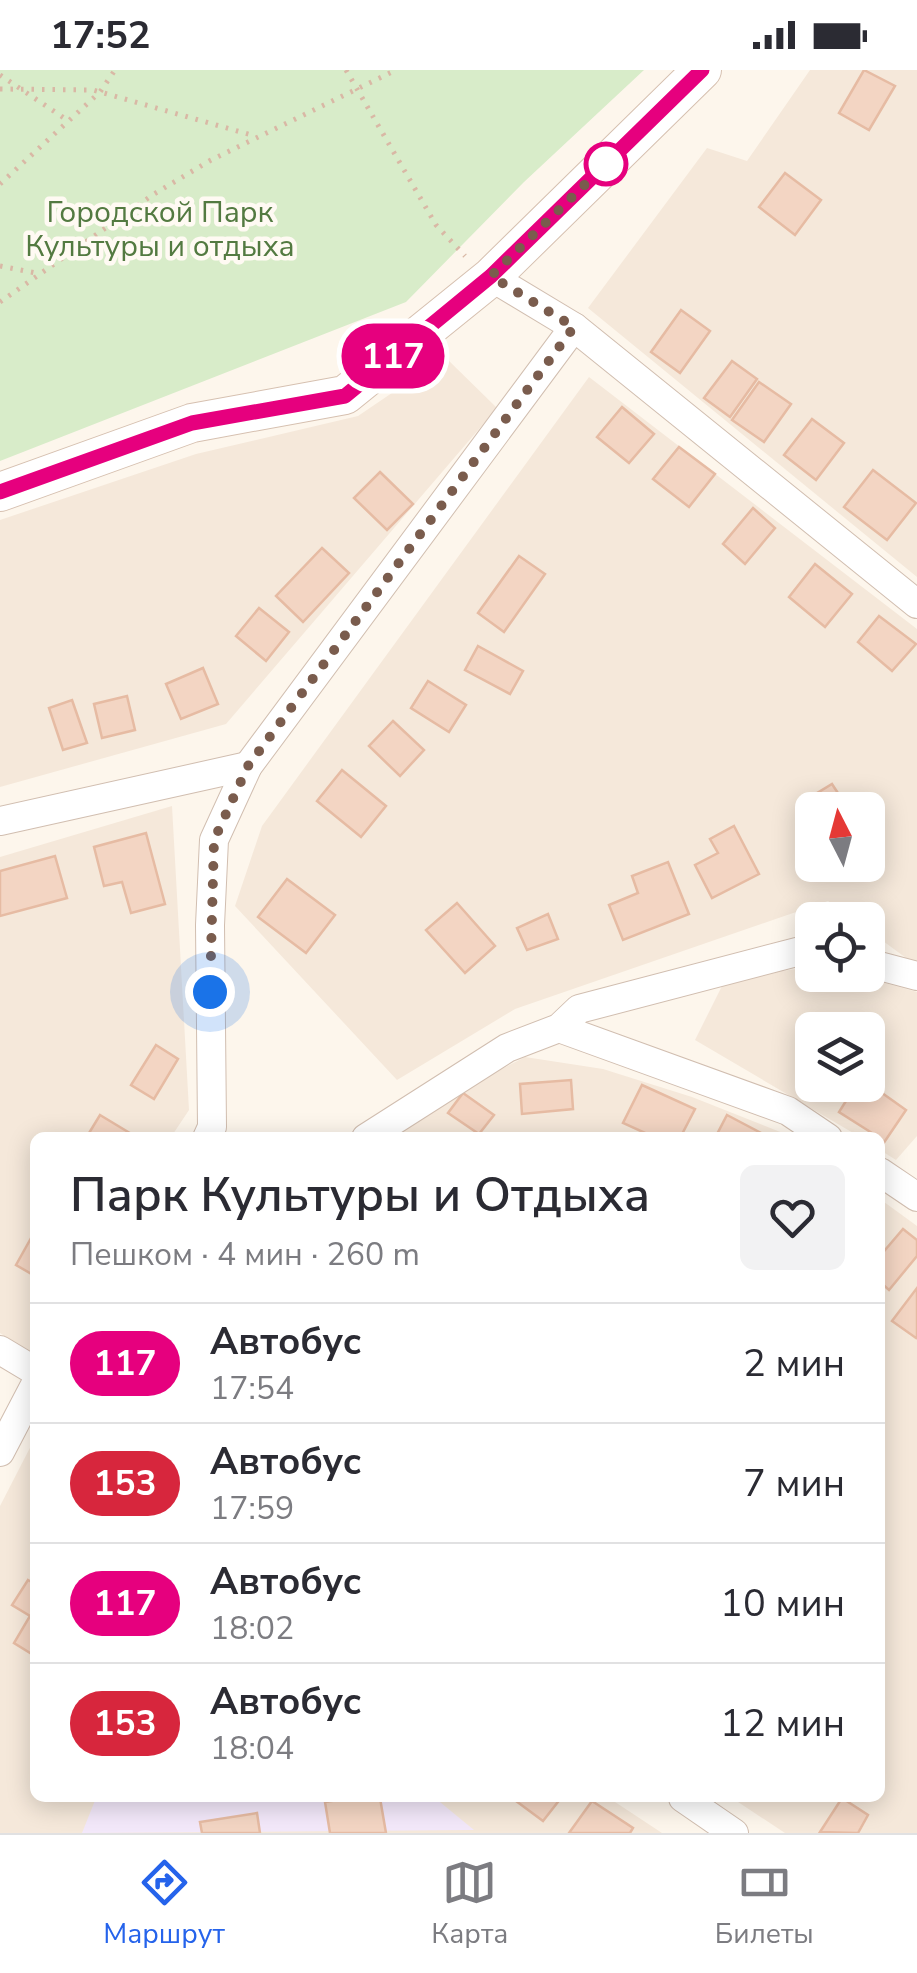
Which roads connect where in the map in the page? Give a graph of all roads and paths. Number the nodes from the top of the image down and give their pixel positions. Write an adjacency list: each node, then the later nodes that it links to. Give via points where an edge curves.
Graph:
1 (115, 70): 9 (path)
2 (346, 70): 8 (path)
3 (396, 70): 8 (path)
4 (702, 70): 15 (street)
5 (0, 75): 6 (path)
6 (18, 88): 7 (path); 9 (path); 10 (path)
7 (0, 89)
8 (358, 90): 11 (path); 15 (path, via 436,225)
9 (100, 92): 10 (path); 11 (path)
10 (66, 120): 12 (path)
11 (258, 137): 14 (path, via 154,194)
12 (0, 184)
13 (0, 266): 14 (path)
14 (38, 274): 16 (path)
15 (491, 276): 17 (street); 18 (street, via 345,396 192,423)
16 (0, 302)
17 (574, 327): 19 (street); 20 (street)
18 (0, 492)
19 (917, 604)
20 (248, 766): 21 (street); 26 (street, via 214,840)
21 (0, 820)
22 (795, 952): 25 (street, via 579,1008)
23 (885, 968): 24 (street)
24 (917, 976)
25 (560, 1028): 27 (street, via 506,1048); 28 (street, via 788,1111)
26 (210, 1132)
27 (375, 1132)
28 (819, 1132)
29 (885, 1175): 30 (street)
30 (917, 1197)
31 (0, 1350): 32 (street)
32 (30, 1368)
33 (30, 1395): 34 (street)
34 (0, 1452)
35 (688, 1802): 36 (street)
36 (734, 1833)

